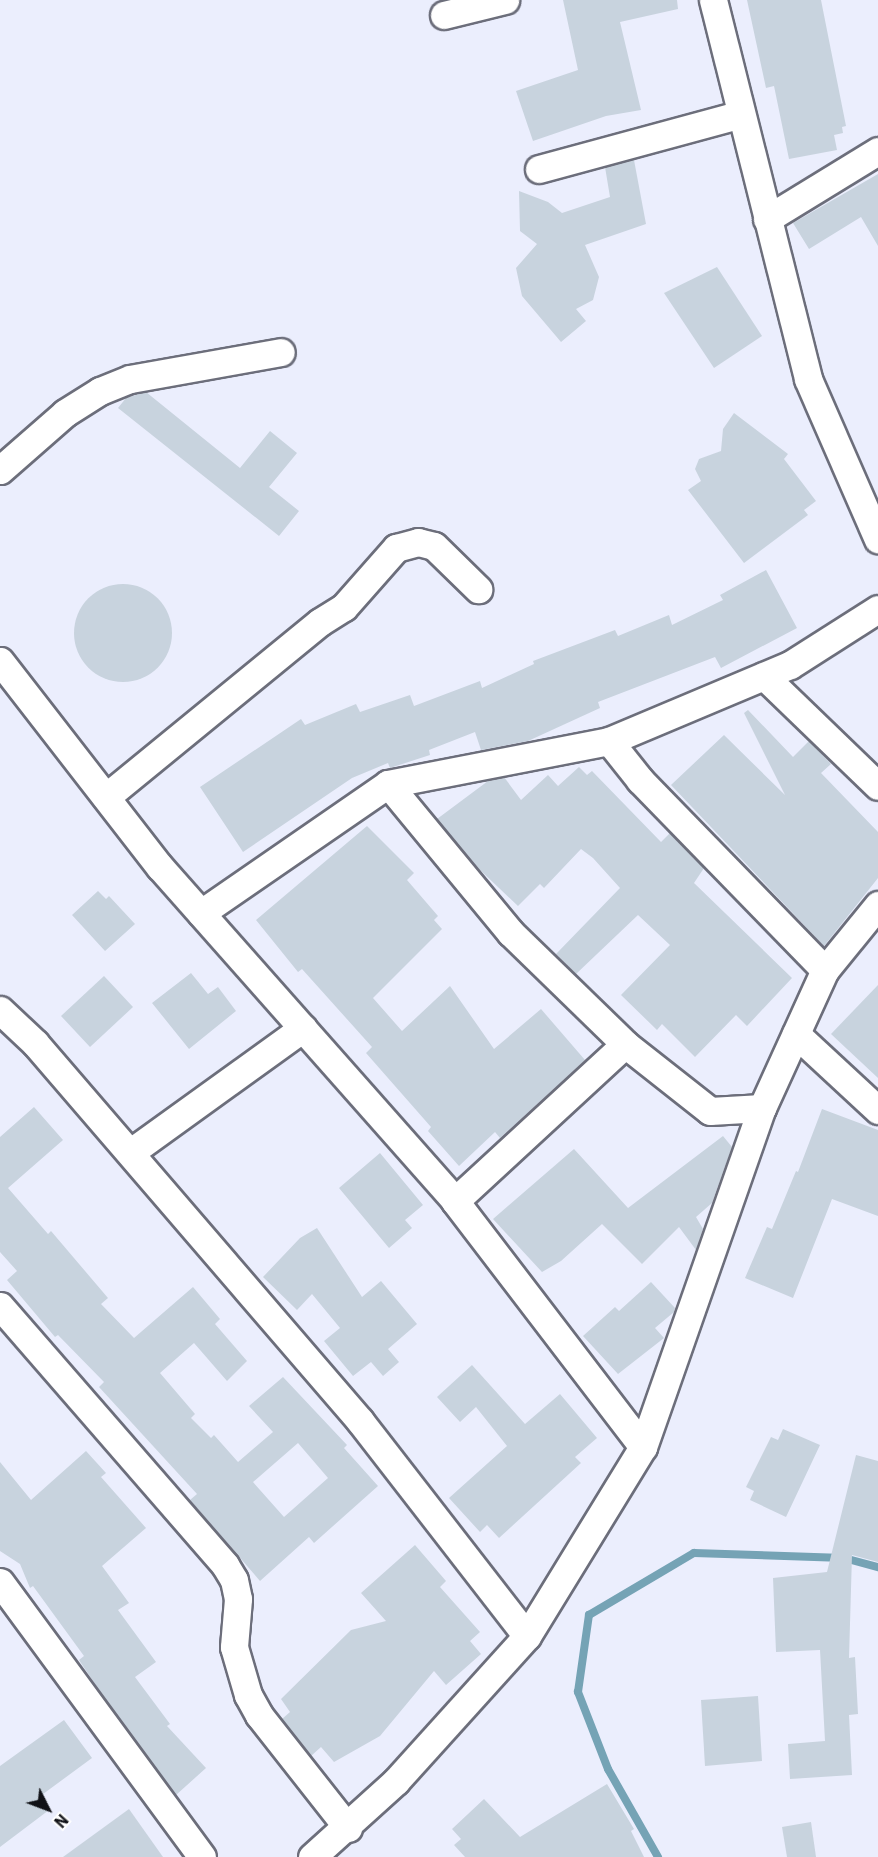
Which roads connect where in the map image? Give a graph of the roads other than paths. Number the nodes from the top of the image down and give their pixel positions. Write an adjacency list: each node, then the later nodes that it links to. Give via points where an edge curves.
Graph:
1 (505, 0): 3 (street)
2 (713, 0): 4 (street)
3 (444, 15)
4 (741, 114): 6 (street); 7 (street)
5 (878, 151): 7 (street)
6 (539, 169)
7 (767, 219): 10 (street, via 808,379)
8 (281, 352): 9 (street, via 130,379 100,391 65,413)
9 (0, 470)
10 (878, 539)
11 (478, 588): 18 (street, via 434,546 418,542 396,548 344,607 320,622)
12 (878, 609): 14 (street, via 790,665)
13 (0, 661): 18 (street)
14 (764, 676): 15 (street); 17 (street)
15 (609, 741): 16 (street); 21 (street, via 640,780)
16 (388, 784): 20 (street); 25 (street, via 511,933)
17 (878, 786)
18 (106, 797): 20 (street)
19 (878, 905): 21 (street)
20 (201, 913): 23 (street)
21 (825, 970): 24 (street)
22 (0, 1010): 28 (street, via 35,1043)
23 (303, 1028): 28 (street); 29 (street)
24 (796, 1034): 26 (street); 27 (street)
25 (625, 1044): 26 (street, via 710,1111); 29 (street)
26 (762, 1108): 31 (street)
27 (878, 1110)
28 (131, 1152): 33 (street, via 360,1421)
29 (455, 1201): 31 (street)
30 (0, 1306): 34 (street, via 225,1565 238,1599 234,1647 248,1695 259,1715)
31 (643, 1447): 33 (street)
32 (0, 1582): 35 (street)
33 (527, 1636): 34 (street, via 396,1781)
34 (348, 1828): 36 (street)
35 (202, 1857)
36 (312, 1857)

